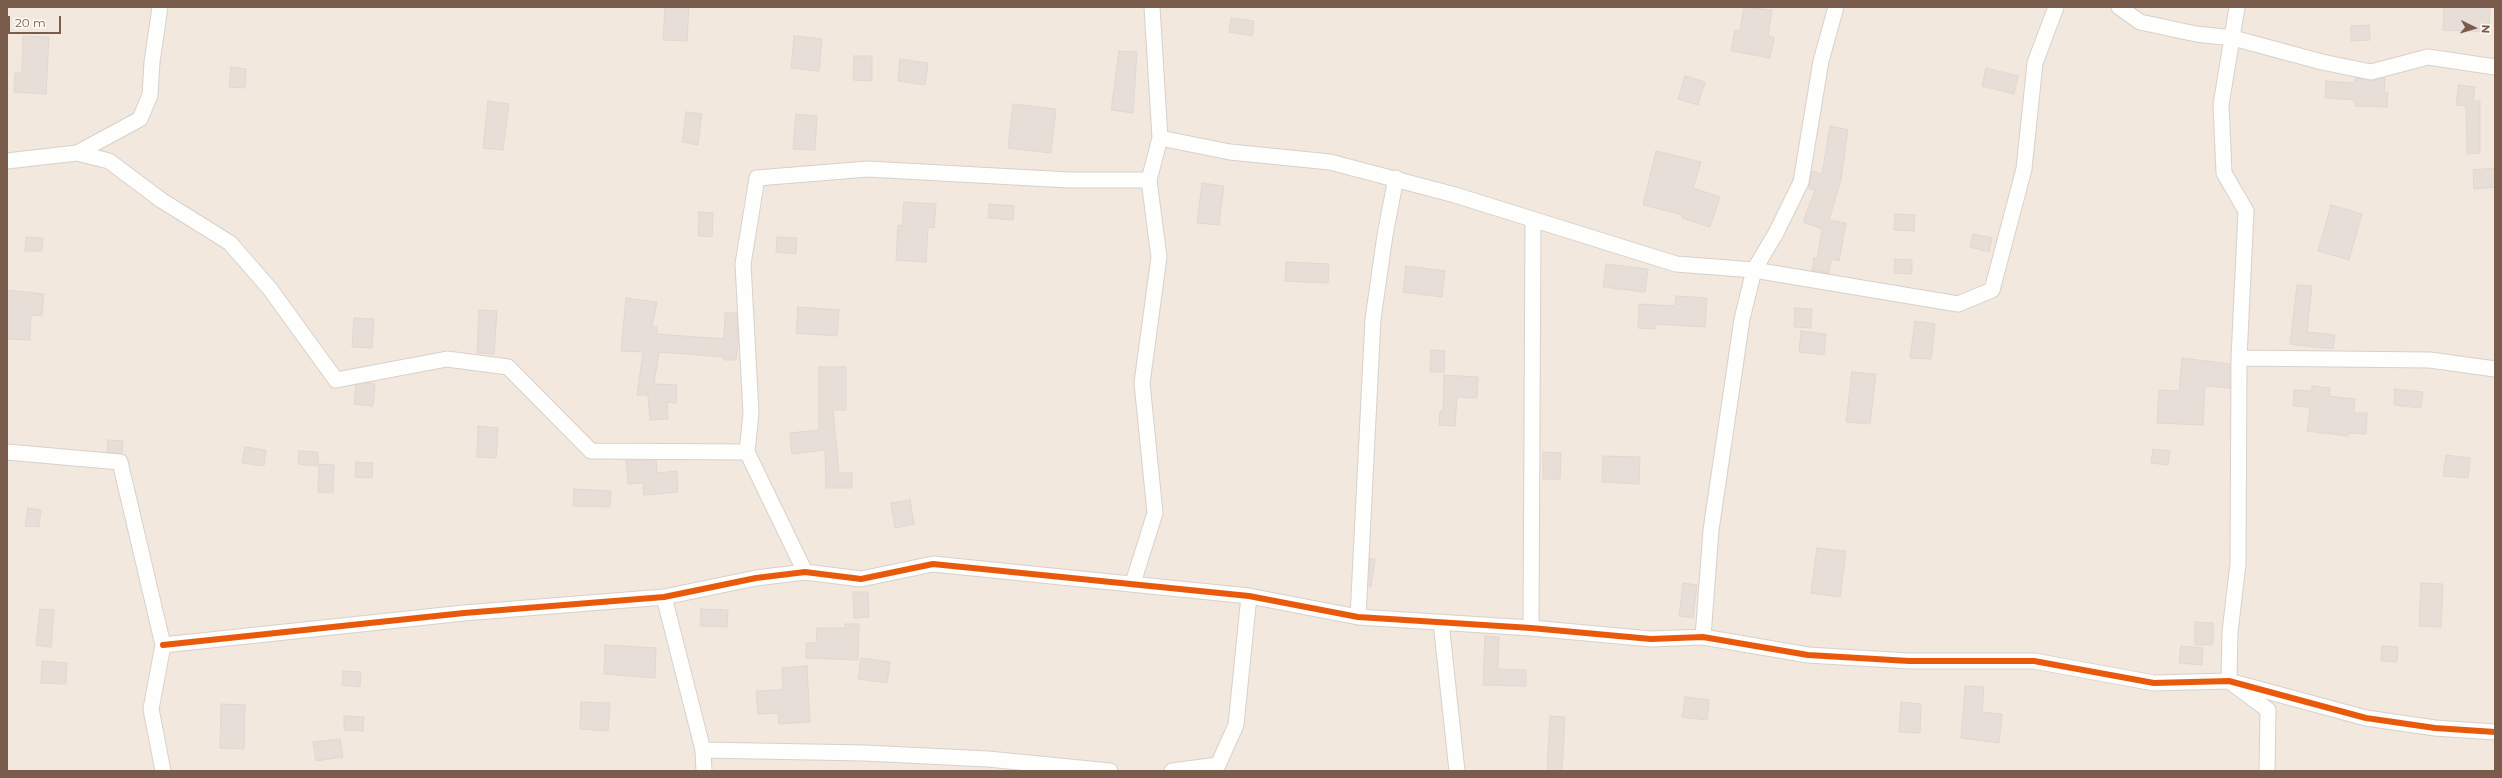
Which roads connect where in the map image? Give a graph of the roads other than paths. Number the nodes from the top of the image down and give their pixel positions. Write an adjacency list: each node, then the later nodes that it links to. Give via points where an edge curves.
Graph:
1 (160, 7): 10 (street, via 150,95 140,119)
2 (1152, 7): 9 (street)
3 (1836, 7): 15 (street, via 1821,61 1800,182)
4 (2056, 7): 15 (street, via 2034,63 2024,169 1992,290 1958,304)
5 (2119, 7): 7 (street, via 2140,22 2196,34)
6 (2237, 7): 7 (street)
7 (2233, 38): 8 (street, via 2322,62 2371,72 2428,57); 16 (street, via 2221,105 2224,173 2246,211)
8 (2495, 67)
9 (1160, 138): 12 (street, via 1230,152 1330,162); 13 (street)
10 (77, 153): 11 (street); 19 (street, via 109,161 161,200 230,243 270,289 336,380 446,359 508,367 591,451)
11 (7, 162)
12 (1396, 178): 14 (street); 24 (street, via 1373,319)
13 (1149, 180): 19 (street, via 1069,180 868,169 757,178 743,264 751,414); 21 (street, via 1159,257 1142,384 1154,514)
14 (1533, 220): 15 (street, via 1676,264); 26 (street)
15 (1754, 270): 27 (street, via 1742,319 1711,530)
16 (2239, 358): 17 (street, via 2430,360); 29 (street, via 2238,564 2230,632)
17 (2495, 368)
18 (7, 452): 28 (street, via 120,462)
19 (747, 452): 20 (street)
20 (805, 572): 21 (street, via 861,579 933,564); 23 (street, via 756,578)
21 (1133, 584): 22 (street)
22 (1249, 596): 24 (street); 35 (street, via 1236,725 1218,765)
23 (664, 597): 28 (street, via 448,614); 31 (street)
24 (1358, 617): 25 (street)
25 (1441, 622): 26 (street); 36 (street)
26 (1531, 628): 27 (street, via 1651,639)
27 (1703, 637): 29 (street, via 1808,655 1910,661 2034,660 2154,683)
28 (163, 645): 32 (street, via 151,709)
29 (2229, 681): 30 (street, via 2366,718 2435,728); 37 (street, via 2268,710)
30 (2495, 732)
31 (703, 750): 33 (street); 34 (street, via 865,753 988,759)
32 (163, 771)
33 (704, 771)
34 (1110, 771)
35 (1172, 771)
36 (1457, 771)
37 (2267, 771)

